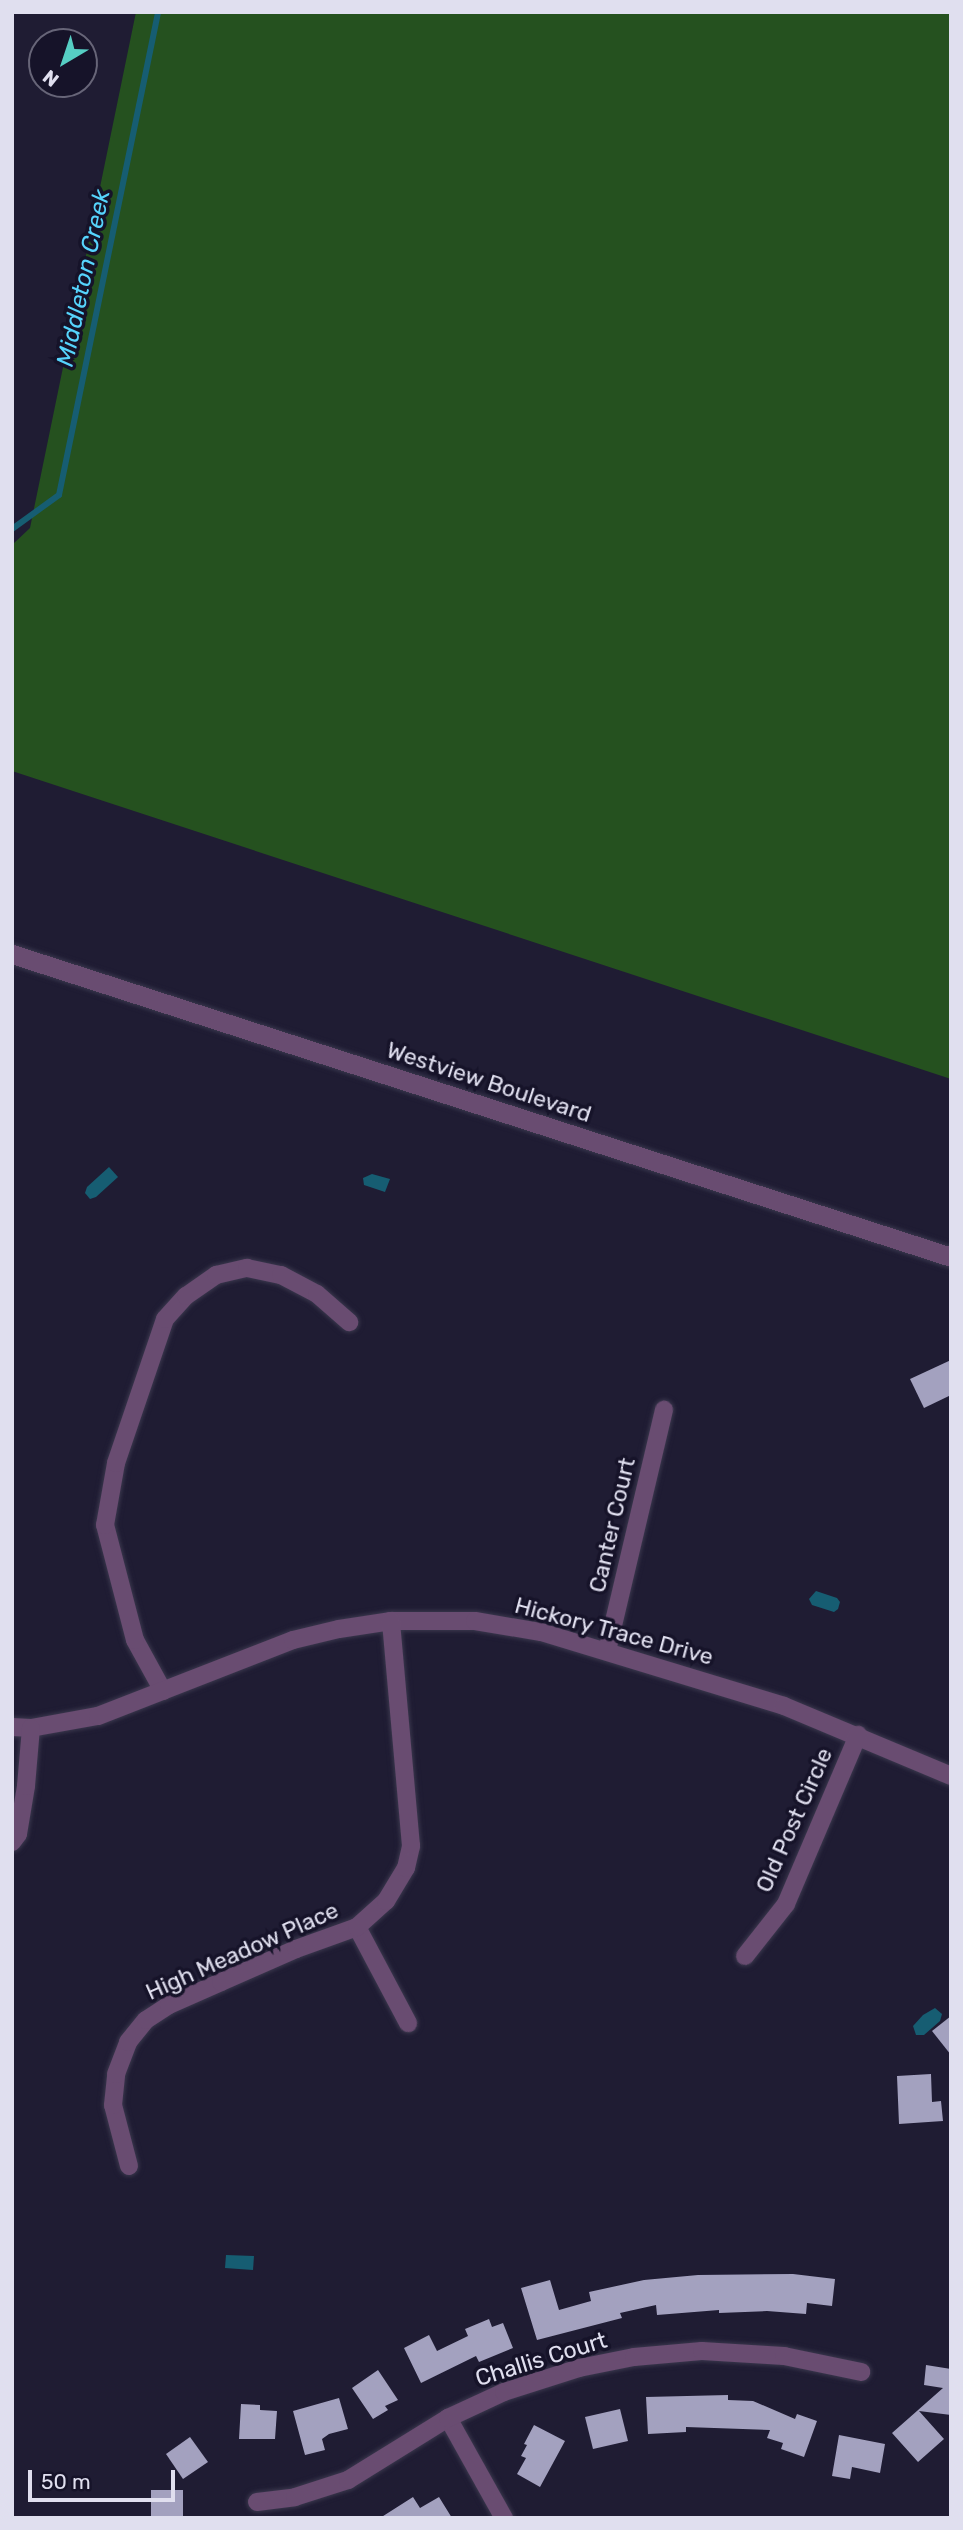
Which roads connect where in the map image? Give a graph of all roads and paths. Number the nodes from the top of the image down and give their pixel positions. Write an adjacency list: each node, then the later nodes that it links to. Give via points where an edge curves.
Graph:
1 (12, 954): 2 (street, Westview Boulevard)
2 (951, 1256)
3 (349, 1322): 7 (street, via 317,1294 281,1275 247,1268 216,1275 186,1296 165,1319 116,1463 105,1525 135,1640)
4 (664, 1410): 6 (street, Canter Court)
5 (391, 1621): 6 (street, Hickory Trace Drive, via 475,1621 541,1632); 7 (street, Hickory Trace Drive, via 293,1640); 13 (street, High Meadow Place, via 411,1846 406,1868 386,1901)
6 (607, 1651): 10 (street, Hickory Trace Drive, via 784,1706)
7 (163, 1691): 9 (street, Hickory Trace Drive, via 98,1716)
8 (12, 1727): 9 (street, Hickory Trace Drive)
9 (31, 1728): 12 (street, via 26,1786 18,1834)
10 (858, 1735): 11 (street, Hickory Trace Drive); 14 (street, Old Post Circle, via 786,1904)
11 (951, 1776)
12 (12, 1842)
13 (357, 1927): 15 (street); 16 (street, High Meadow Place, via 221,1982 146,2020 128,2042 116,2074 113,2105)
14 (745, 1956)
15 (408, 2023)
16 (129, 2166)
17 (861, 2372): 18 (street, Challis Court, via 784,2356 702,2351 634,2357 517,2388)
18 (448, 2418): 19 (street, Challis Court, via 348,2480 295,2497); 20 (street)
19 (257, 2502)
20 (505, 2518)

